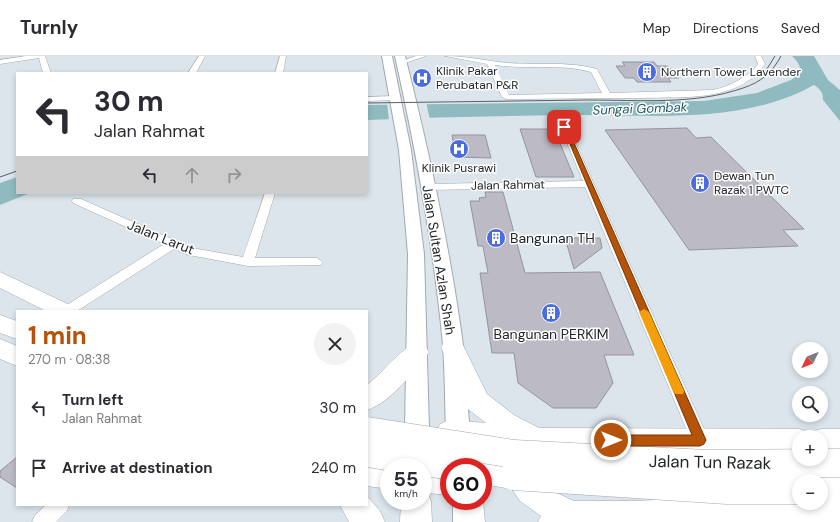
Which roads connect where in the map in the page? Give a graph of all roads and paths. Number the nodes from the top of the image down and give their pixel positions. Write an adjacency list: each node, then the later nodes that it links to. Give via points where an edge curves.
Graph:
1 (39, 56): 13 (street)
2 (42, 56): 15 (street)
3 (202, 56): 16 (street)
4 (283, 56): 17 (street)
5 (387, 56): 20 (main road, Jalan Sultan Azlan Shah)
6 (422, 56): 12 (street)
7 (448, 56): 8 (street)
8 (455, 56): 9 (street); 14 (street)
9 (458, 56)
10 (494, 56): 14 (street)
11 (758, 56): 18 (street, via 762,64 759,69 745,80 726,89 686,94)
12 (401, 59): 21 (main road, Jalan Sultan Azlan Shah, via 410,103)
13 (0, 62)
14 (494, 63): 18 (street, via 587,68 594,70); 18 (street, via 506,97)
15 (46, 72)
16 (193, 72)
17 (279, 72)
18 (607, 95)
19 (368, 99): 20 (street)
20 (396, 101): 21 (main road, Jalan Sultan Azlan Shah)
21 (409, 123): 24 (main road, Jalan Sultan Azlan Shah); 39 (main road, Jalan Sultan Azlan Shah)
22 (563, 124): 23 (street)
23 (588, 184): 24 (street, Jalan Rahmat); 47 (street)
24 (427, 187): 37 (main road, Jalan Sultan Azlan Shah, via 443,268)
25 (270, 194): 28 (street)
26 (77, 201): 27 (street, Jalan Larut)
27 (173, 244): 28 (street, Jalan Larut, via 189,250); 34 (street)
28 (248, 262): 29 (street, Jalan Larut)
29 (317, 262)
30 (0, 279): 33 (main road)
31 (0, 295): 32 (main road)
32 (30, 310)
33 (62, 310)
34 (70, 310)
35 (0, 323): 36 (main road)
36 (16, 331)
37 (453, 347): 45 (main road, Jalan Sultan Azlan Shah); 46 (main road, via 477,401 505,423)
38 (0, 348): 40 (main road)
39 (418, 352): 41 (main road, via 381,390); 43 (main road, Jalan Sultan Azlan Shah)
40 (16, 356)
41 (368, 398)
42 (368, 421): 43 (main road)
43 (417, 428): 45 (main road); 52 (main road, Jalan Sultan Azlan Shah)
44 (368, 431): 54 (main road, Jalan Tun Razak, bridge, via 514,454 706,464)
45 (458, 433): 46 (main road); 53 (main road, Jalan Sultan Azlan Shah)
46 (544, 439): 47 (main road); 68 (main road, via 526,455 522,465 522,480 533,496)
47 (700, 440): 48 (main road)
48 (792, 441)
49 (828, 441): 50 (main road)
50 (840, 441)
51 (368, 452): 55 (main road, bridge)
52 (416, 458)
53 (462, 458)
54 (840, 463)
55 (440, 464)
56 (492, 472): 61 (main road, Jalan Tun Razak, bridge, via 727,490)
57 (368, 473): 58 (main road)
58 (380, 475)
59 (828, 489): 60 (main road)
60 (840, 489)
61 (792, 490)
62 (59, 506): 69 (street)
63 (356, 506): 70 (main road)
64 (840, 507): 67 (main road)
65 (416, 510): 71 (main road)
66 (468, 510): 72 (main road)
67 (702, 517): 68 (main road, via 632,516)
68 (564, 519)
69 (42, 522)
70 (369, 522)
71 (416, 522)
72 (469, 522)

